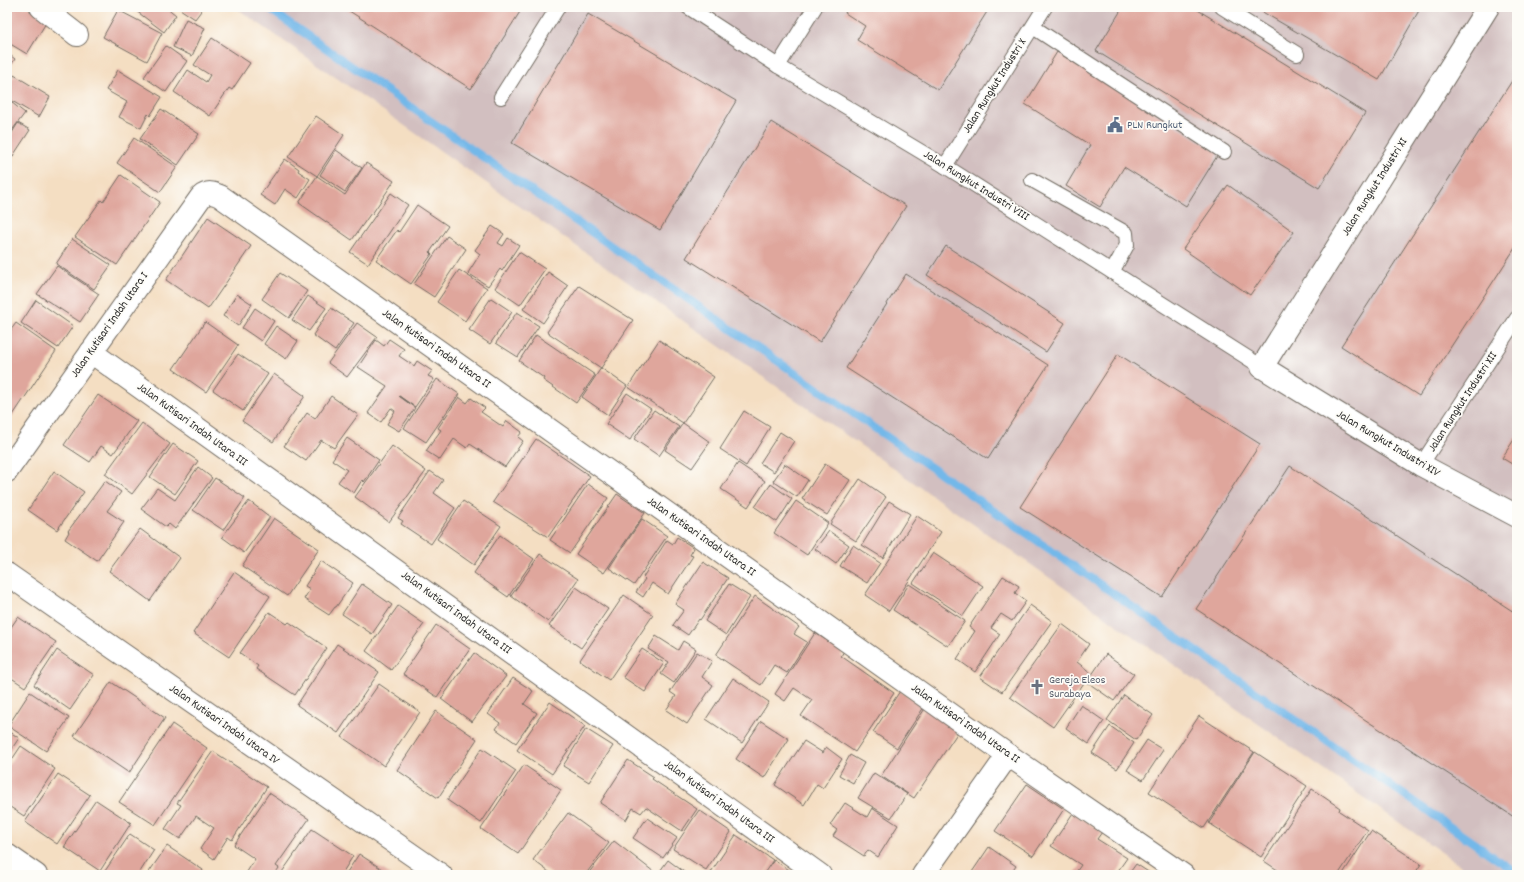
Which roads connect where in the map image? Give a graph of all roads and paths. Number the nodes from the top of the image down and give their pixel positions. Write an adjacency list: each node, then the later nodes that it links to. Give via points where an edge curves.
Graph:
1 (41, 7): 9 (street)
2 (558, 7): 12 (lane)
3 (688, 7): 11 (lane, Jalan Rungkut Industri VIII)
4 (815, 7): 11 (lane)
5 (1045, 7): 8 (lane, Jalan Rungkut Industri X)
6 (1222, 7): 10 (lane)
7 (1488, 7): 20 (street, Jalan Rungkut Industri XI)
8 (1032, 27): 13 (lane); 14 (lane, Jalan Rungkut Industri X)
9 (77, 35)
10 (1297, 54)
11 (778, 66): 14 (lane, Jalan Rungkut Industri VIII)
12 (501, 97)
13 (1224, 152)
14 (945, 166): 17 (lane, Jalan Rungkut Industri VIII)
15 (1032, 180): 17 (lane, via 1126,233 1127,245)
16 (220, 196): 19 (street, Jalan Kutisari Indah Utara I, via 210,193 201,196); 25 (street, Jalan Kutisari Indah Utara II)
17 (1112, 272): 20 (lane, Jalan Rungkut Industri VIII)
18 (1517, 318): 21 (lane, Jalan Rungkut Industri XII)
19 (91, 352): 22 (street, Jalan Kutisari Indah Utara I); 29 (street, Jalan Kutisari Indah Utara III)
20 (1262, 367): 21 (street, Jalan Rungkut Industri XIV)
21 (1422, 465): 23 (street, Jalan Rungkut Industri XIV)
22 (7, 471)
23 (1517, 516)
24 (7, 574): 28 (street, Jalan Kutisari Indah Utara IV)
25 (1008, 755): 30 (street); 31 (street, Jalan Kutisari Indah Utara II)
26 (7, 855): 27 (street)
27 (36, 875)
28 (441, 875)
29 (820, 875)
30 (923, 875)
31 (1183, 875)

